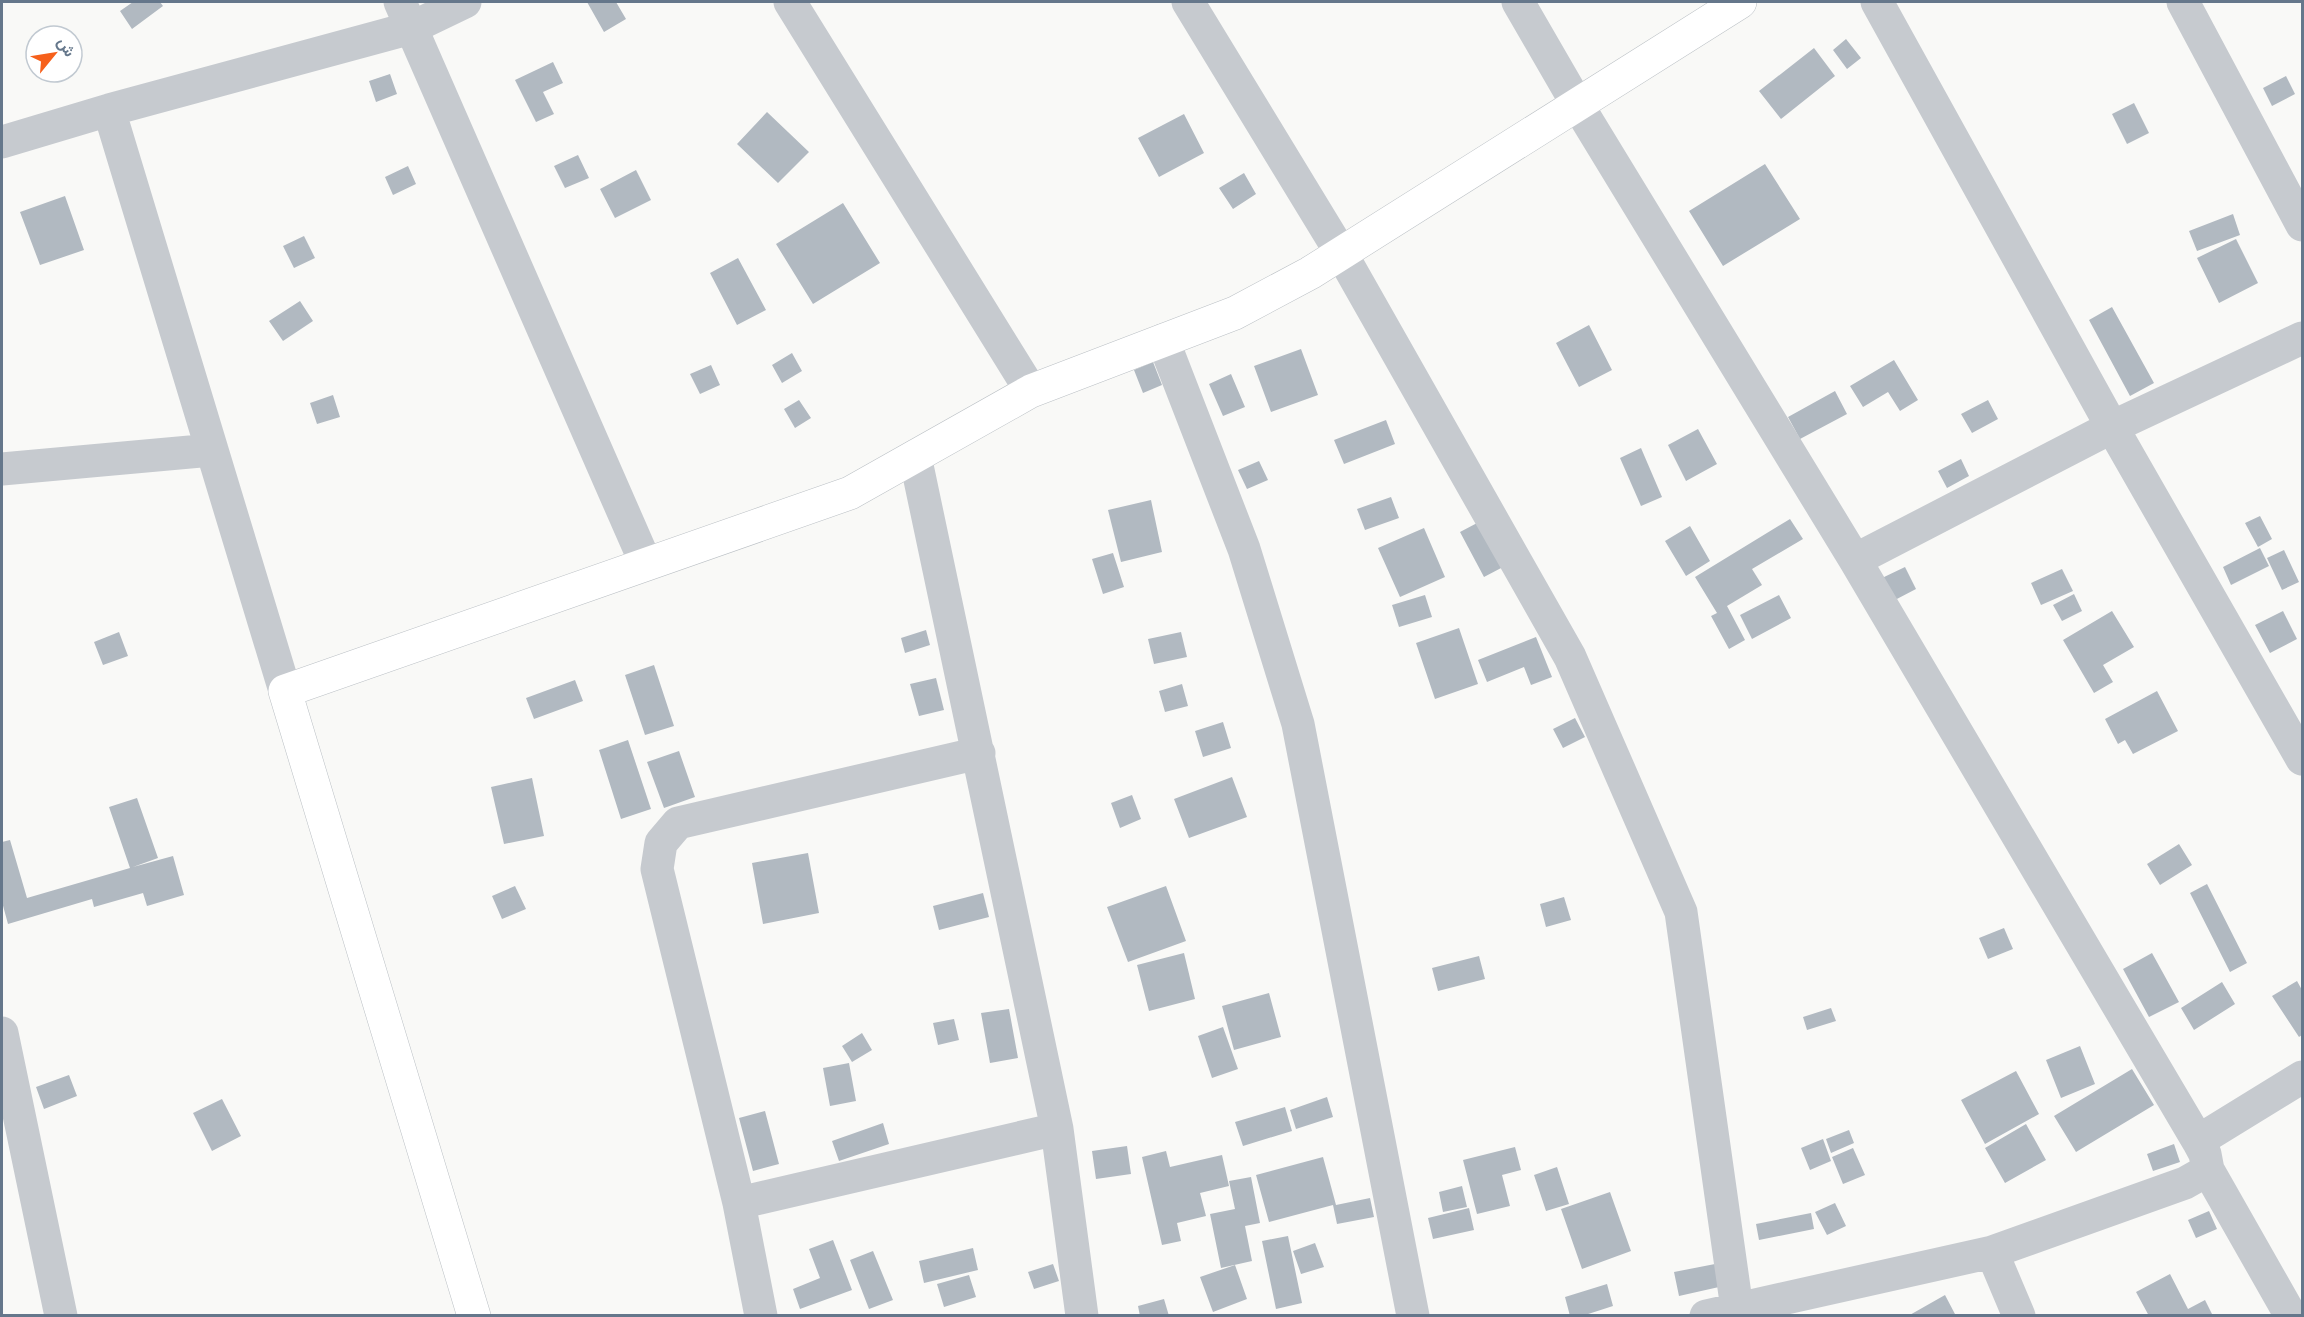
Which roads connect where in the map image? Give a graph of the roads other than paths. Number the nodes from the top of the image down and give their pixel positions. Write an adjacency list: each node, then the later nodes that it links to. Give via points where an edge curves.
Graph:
1 (465, 2): 8 (street)
2 (789, 2): 16 (street)
3 (1188, 2): 13 (street)
4 (1518, 2): 9 (street)
5 (1740, 2): 9 (street)
6 (1877, 2): 17 (street)
7 (2183, 2): 12 (street)
8 (405, 15): 10 (street); 22 (street)
9 (1577, 104): 13 (street); 21 (street)
10 (109, 110): 11 (street); 18 (street)
11 (3, 139)
12 (2302, 225)
13 (1341, 253): 15 (street, via 1235,313); 32 (street, via 1570,657 1681,912)
14 (2302, 338): 17 (street)
15 (1163, 340): 16 (street); 37 (street, via 1244,549 1298,724)
16 (1031, 391): 19 (street)
17 (2112, 427): 21 (street); 25 (street)
18 (212, 450): 20 (street); 23 (street)
19 (915, 456): 22 (street, via 850,493); 24 (street)
20 (2, 469)
21 (1856, 560): 29 (street)
22 (646, 564): 23 (street)
23 (285, 691): 34 (street)
24 (979, 753): 28 (street); 30 (street, via 678,823 661,843 657,869)
25 (2302, 759)
26 (2, 1033): 33 (street)
27 (2302, 1077): 29 (street)
28 (1057, 1129): 30 (street); 36 (street)
29 (2203, 1155): 31 (street, via 2185,1183); 39 (street)
30 (739, 1203): 35 (street)
31 (1992, 1252): 32 (street); 38 (street)
32 (1727, 1313)
33 (61, 1316)
34 (474, 1316)
35 (762, 1316)
36 (1082, 1316)
37 (1413, 1316)
38 (2019, 1316)
39 (2291, 1316)

